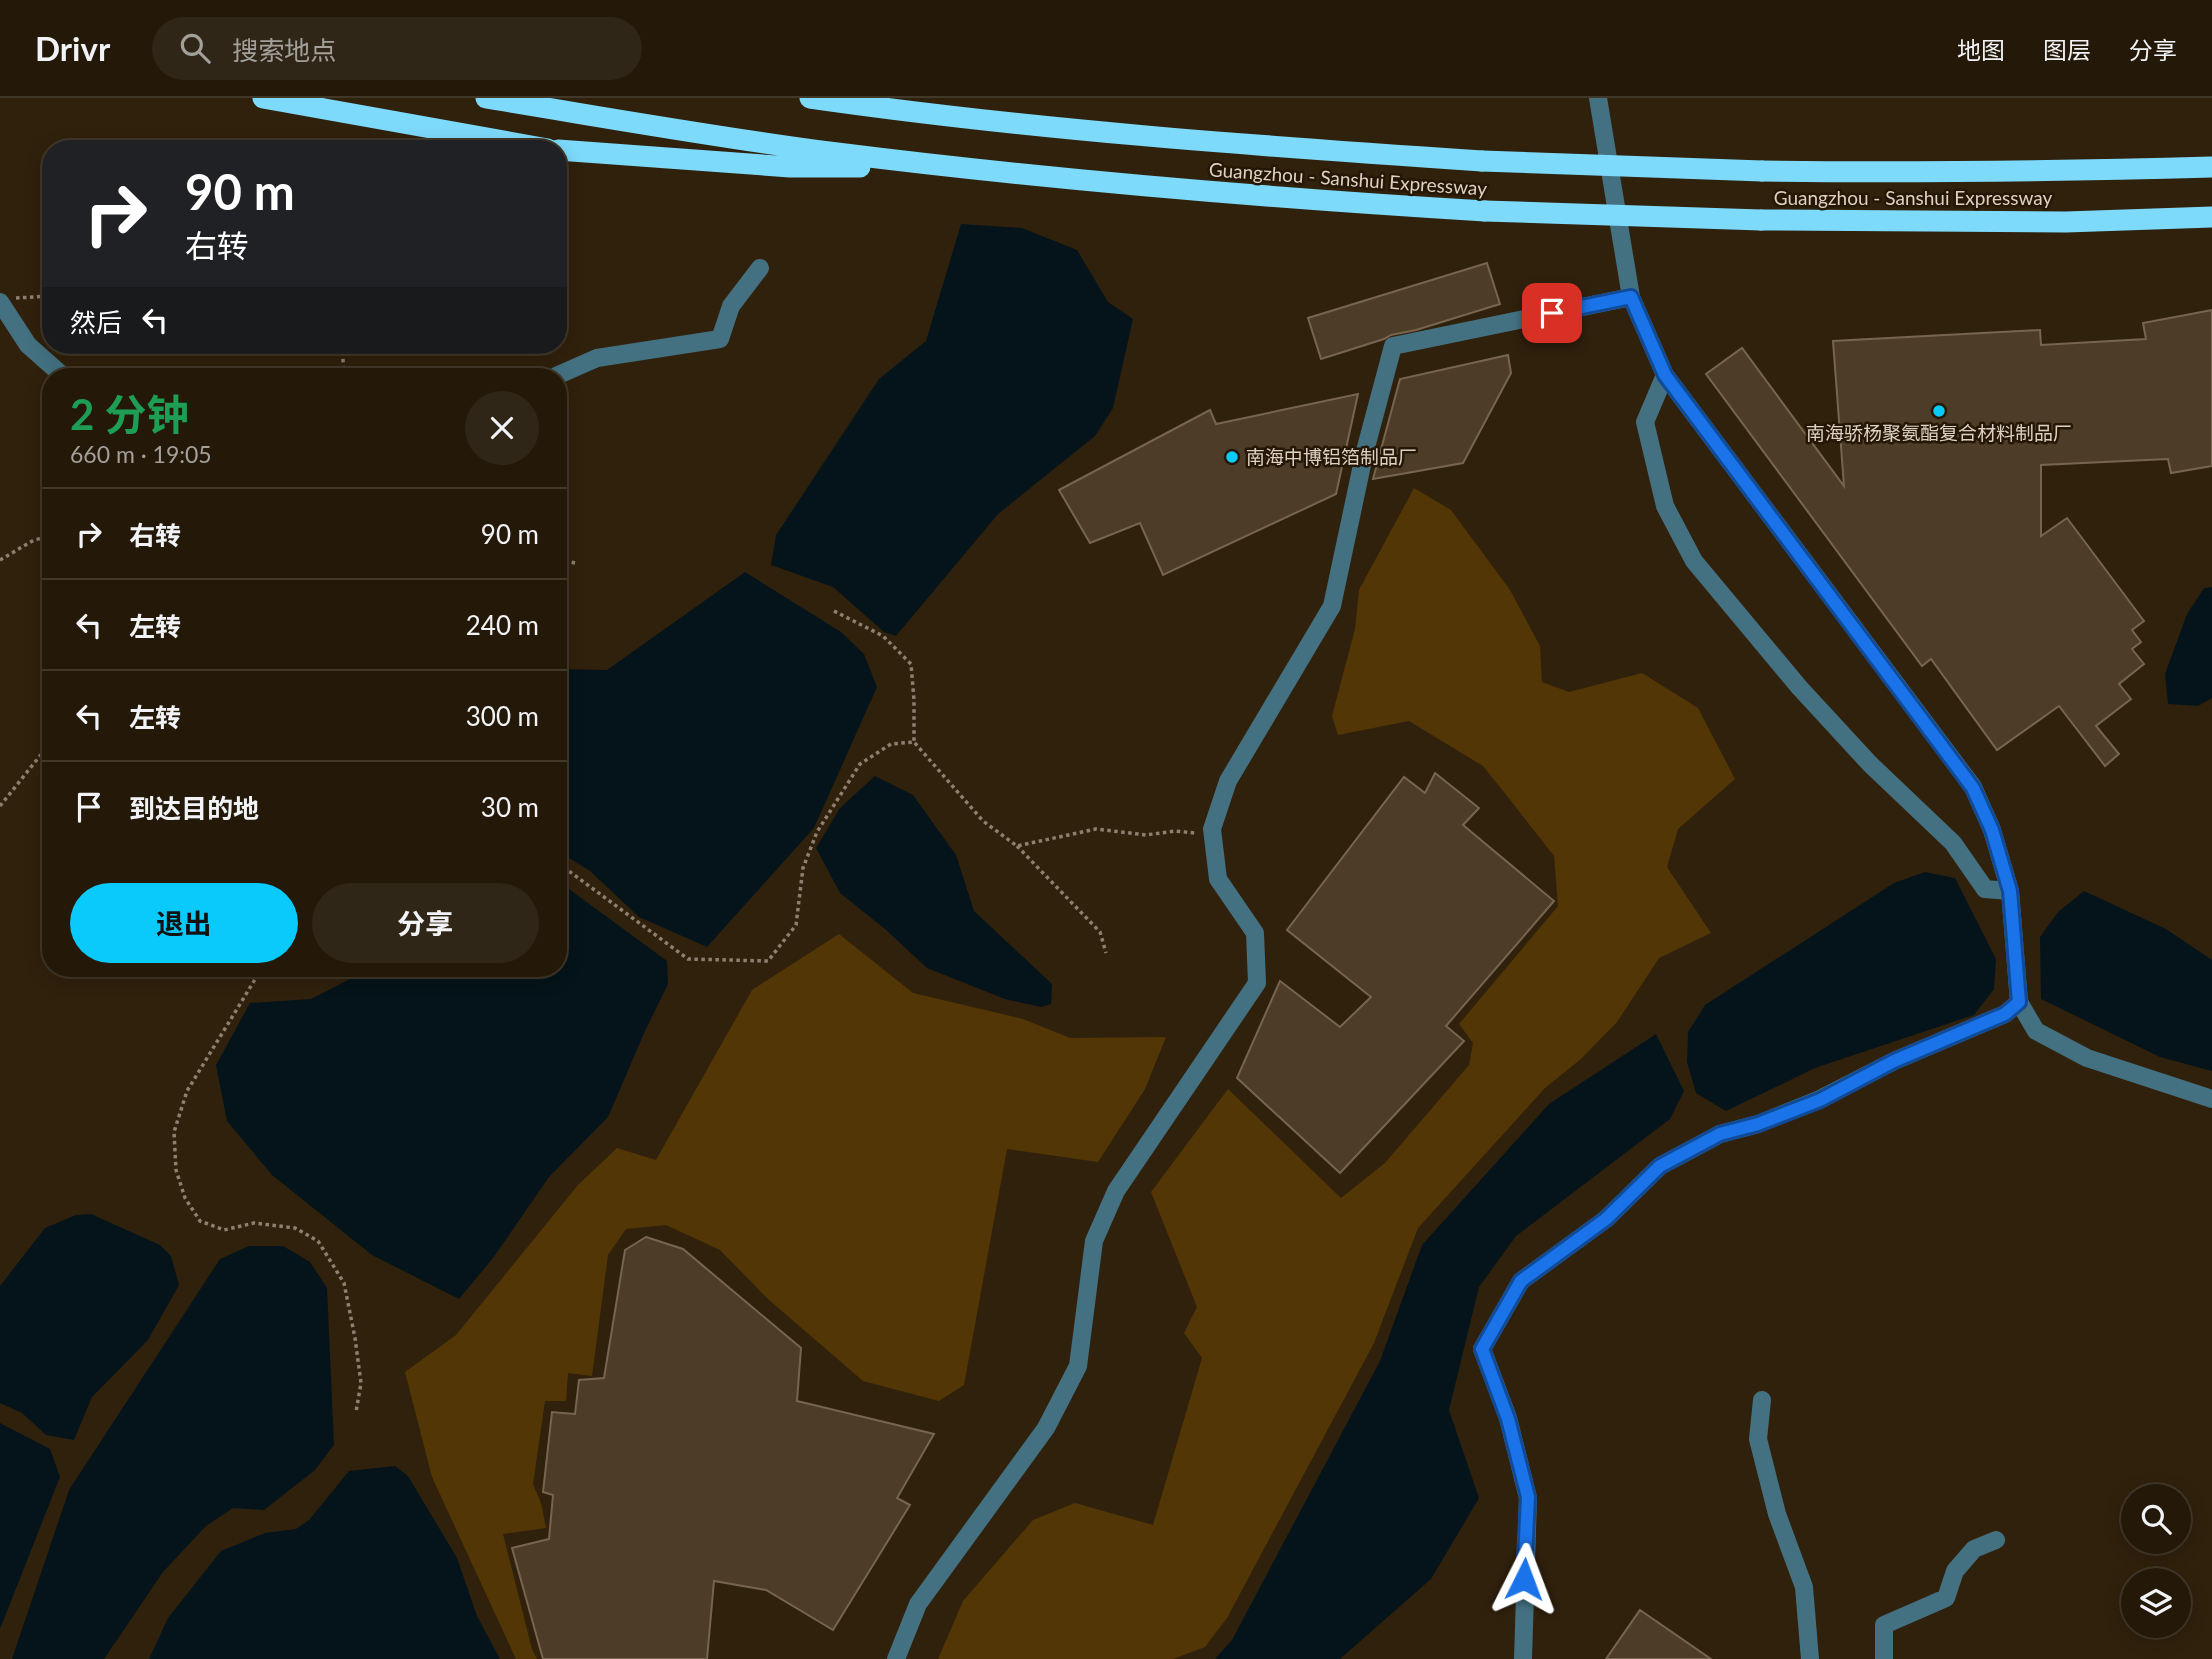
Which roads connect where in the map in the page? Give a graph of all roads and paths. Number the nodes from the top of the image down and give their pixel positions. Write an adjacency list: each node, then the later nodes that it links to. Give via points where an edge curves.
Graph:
1 (263, 98): 5 (highway)
2 (486, 98): 8 (highway, Guangzhou - Sanshui Expressway, via 780,145)
3 (1598, 98): 12 (street)
4 (819, 99): 7 (highway, Guangzhou - Sanshui Expressway, bridge, via 1155,137 1482,161 1897,173)
5 (498, 140)
6 (567, 151): 8 (highway, via 790,167)
7 (2212, 167)
8 (963, 168): 9 (highway, Guangzhou - Sanshui Expressway, bridge, via 1163,189 1485,211 1761,220 2066,222)
9 (2212, 217)
10 (760, 268): 15 (street, via 731,306 720,339 597,358)
11 (42, 297): 13 (path)
12 (1631, 297): 16 (street); 25 (street, via 1393,346 1332,606 1228,781)
13 (6, 300): 14 (street, via 28,345)
14 (54, 368)
15 (567, 371)
16 (1665, 375): 28 (street, via 1973,788 1992,830); 28 (street, via 1645,422 1665,506 1694,561 1799,687 1952,843 1985,889)
17 (42, 538): 18 (path)
18 (0, 560)
19 (567, 562): 20 (path)
20 (575, 564)
21 (834, 611): 22 (path, via 883,636 911,664)
22 (914, 742): 26 (path, via 983,821); 27 (path, via 891,744 860,764 817,832 803,868 796,925 768,961 688,959)
23 (42, 753): 24 (path)
24 (0, 806)
25 (1213, 835): 26 (path, via 1096,829); 36 (street, via 1218,879 1255,933 1257,983 1116,1191 1094,1241 1078,1366 1046,1429 918,1604)
26 (1017, 846): 29 (path, via 1100,932)
27 (567, 870)
28 (2010, 891): 31 (street)
29 (1106, 953)
30 (257, 977): 34 (path, via 187,1091 174,1132 176,1170 185,1198 200,1221 223,1230 254,1223 295,1228 318,1241 344,1283 361,1384)
31 (2019, 1002): 32 (street, via 2036,1031 2087,1058); 37 (street, via 2005,1014 1894,1061 1820,1100 1720,1134 1660,1166 1606,1219 1521,1281 1482,1349 1508,1419 1528,1497)
32 (2212, 1099)
33 (1762, 1400): 38 (street, via 1758,1439 1777,1514 1804,1587)
34 (356, 1412)
35 (1996, 1540): 39 (street, via 1974,1549 1955,1571 1946,1598 1884,1625)
36 (896, 1659)
37 (1523, 1659)
38 (1810, 1659)
39 (1884, 1659)

